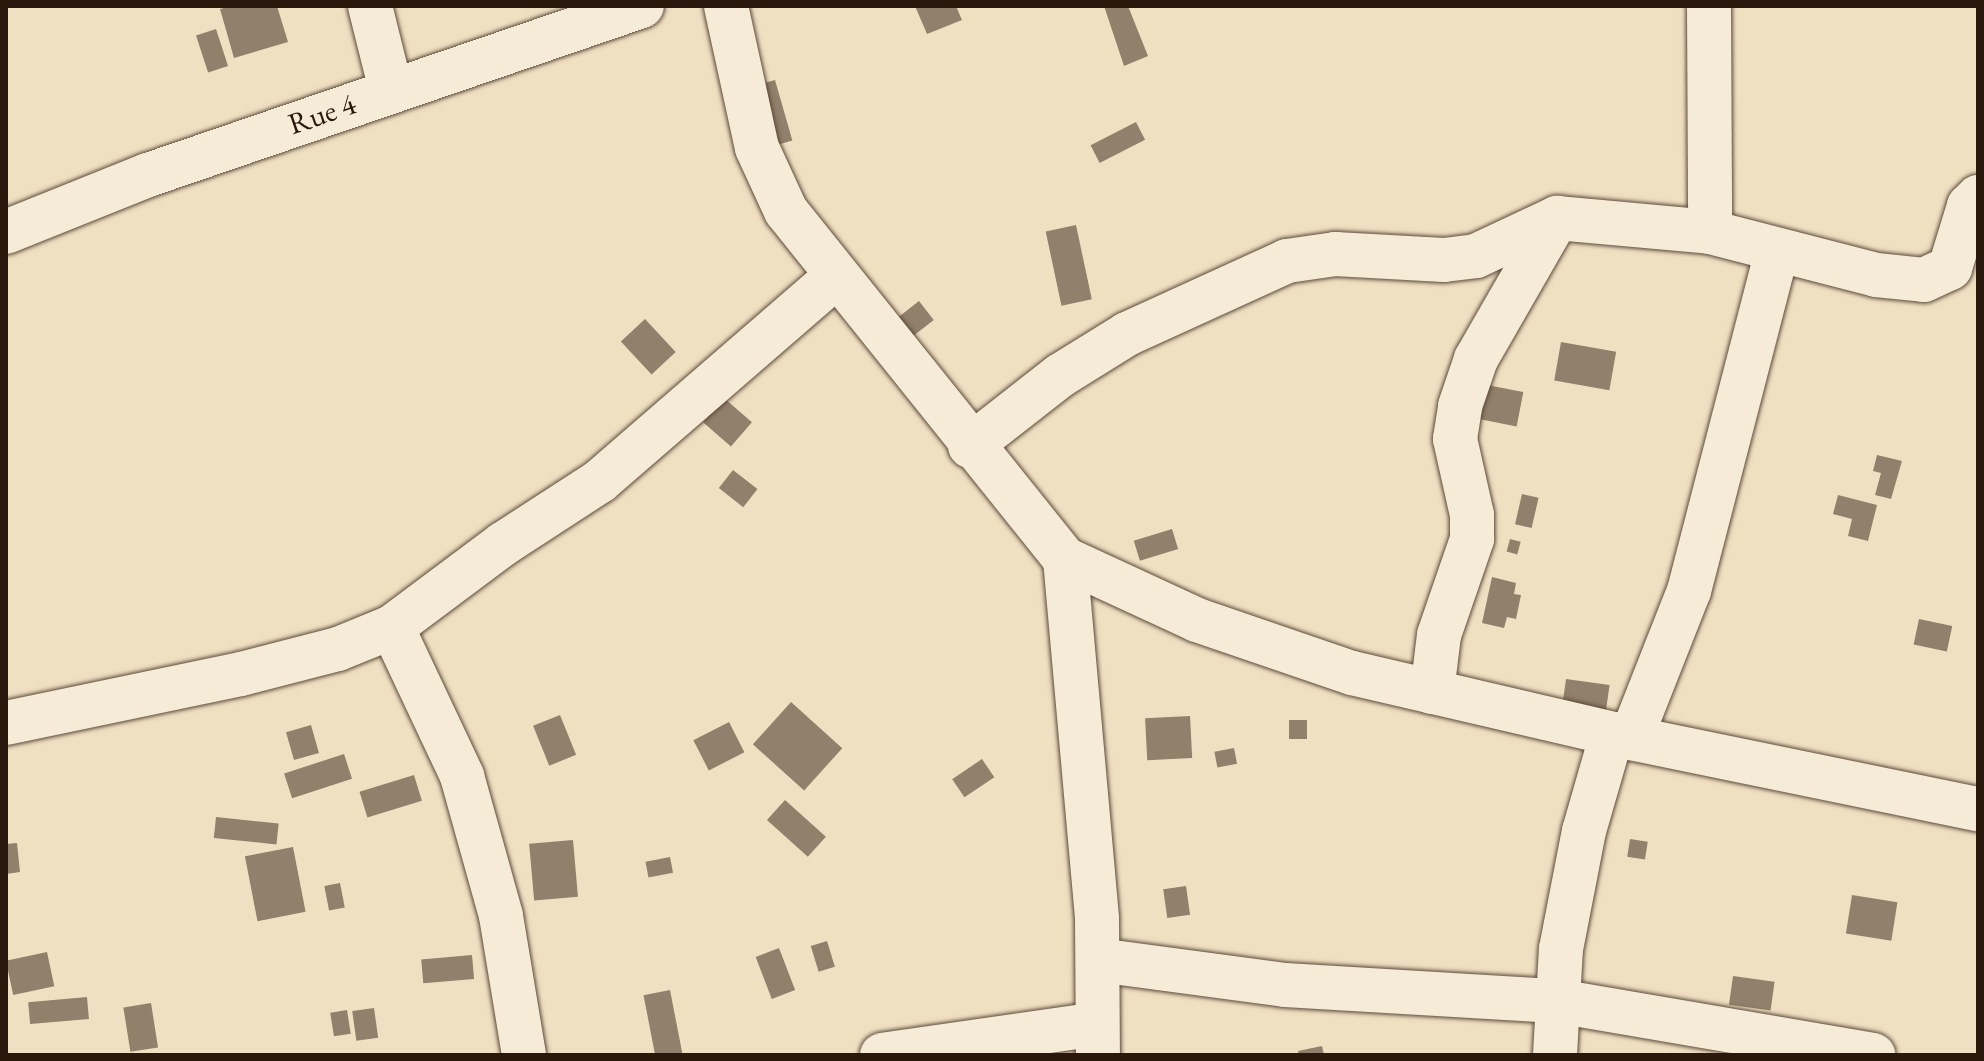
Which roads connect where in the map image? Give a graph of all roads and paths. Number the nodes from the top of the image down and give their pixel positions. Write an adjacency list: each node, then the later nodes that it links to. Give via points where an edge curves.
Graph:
1 (370, 6): 5 (street)
2 (642, 6): 5 (street, Rue 4)
3 (726, 6): 12 (street, via 769,180 786,211)
4 (1709, 6): 9 (street)
5 (391, 90): 8 (street, Rue 4)
6 (1978, 197): 11 (street, via 1969,206)
7 (1557, 218): 9 (street); 13 (street, via 1476,256 1444,260 1335,254 1275,266 1127,334 1061,375); 16 (street, via 1476,359 1460,406 1455,439 1472,515 1472,539 1439,635)
8 (6, 232)
9 (1710, 232): 10 (street)
10 (1777, 250): 11 (street, via 1876,275 1924,280); 18 (street, via 1689,591)
11 (1964, 271)
12 (837, 276): 13 (street); 15 (street, via 600,481 503,544)
13 (970, 446): 14 (street)
14 (1065, 559): 16 (street, via 1197,620 1352,673); 20 (street)
15 (392, 627): 17 (street, via 338,649 241,674); 23 (street, via 462,776 501,916)
16 (1432, 692): 18 (street)
17 (6, 723)
18 (1621, 736): 19 (street); 21 (street, via 1584,831 1561,949)
19 (1978, 809)
20 (1098, 960): 21 (street, via 1285,985); 22 (street)
21 (1557, 1001): 25 (street); 26 (street)
22 (1097, 1040): 24 (street)
23 (524, 1055)
24 (882, 1055)
25 (1555, 1055)
26 (1873, 1055)

